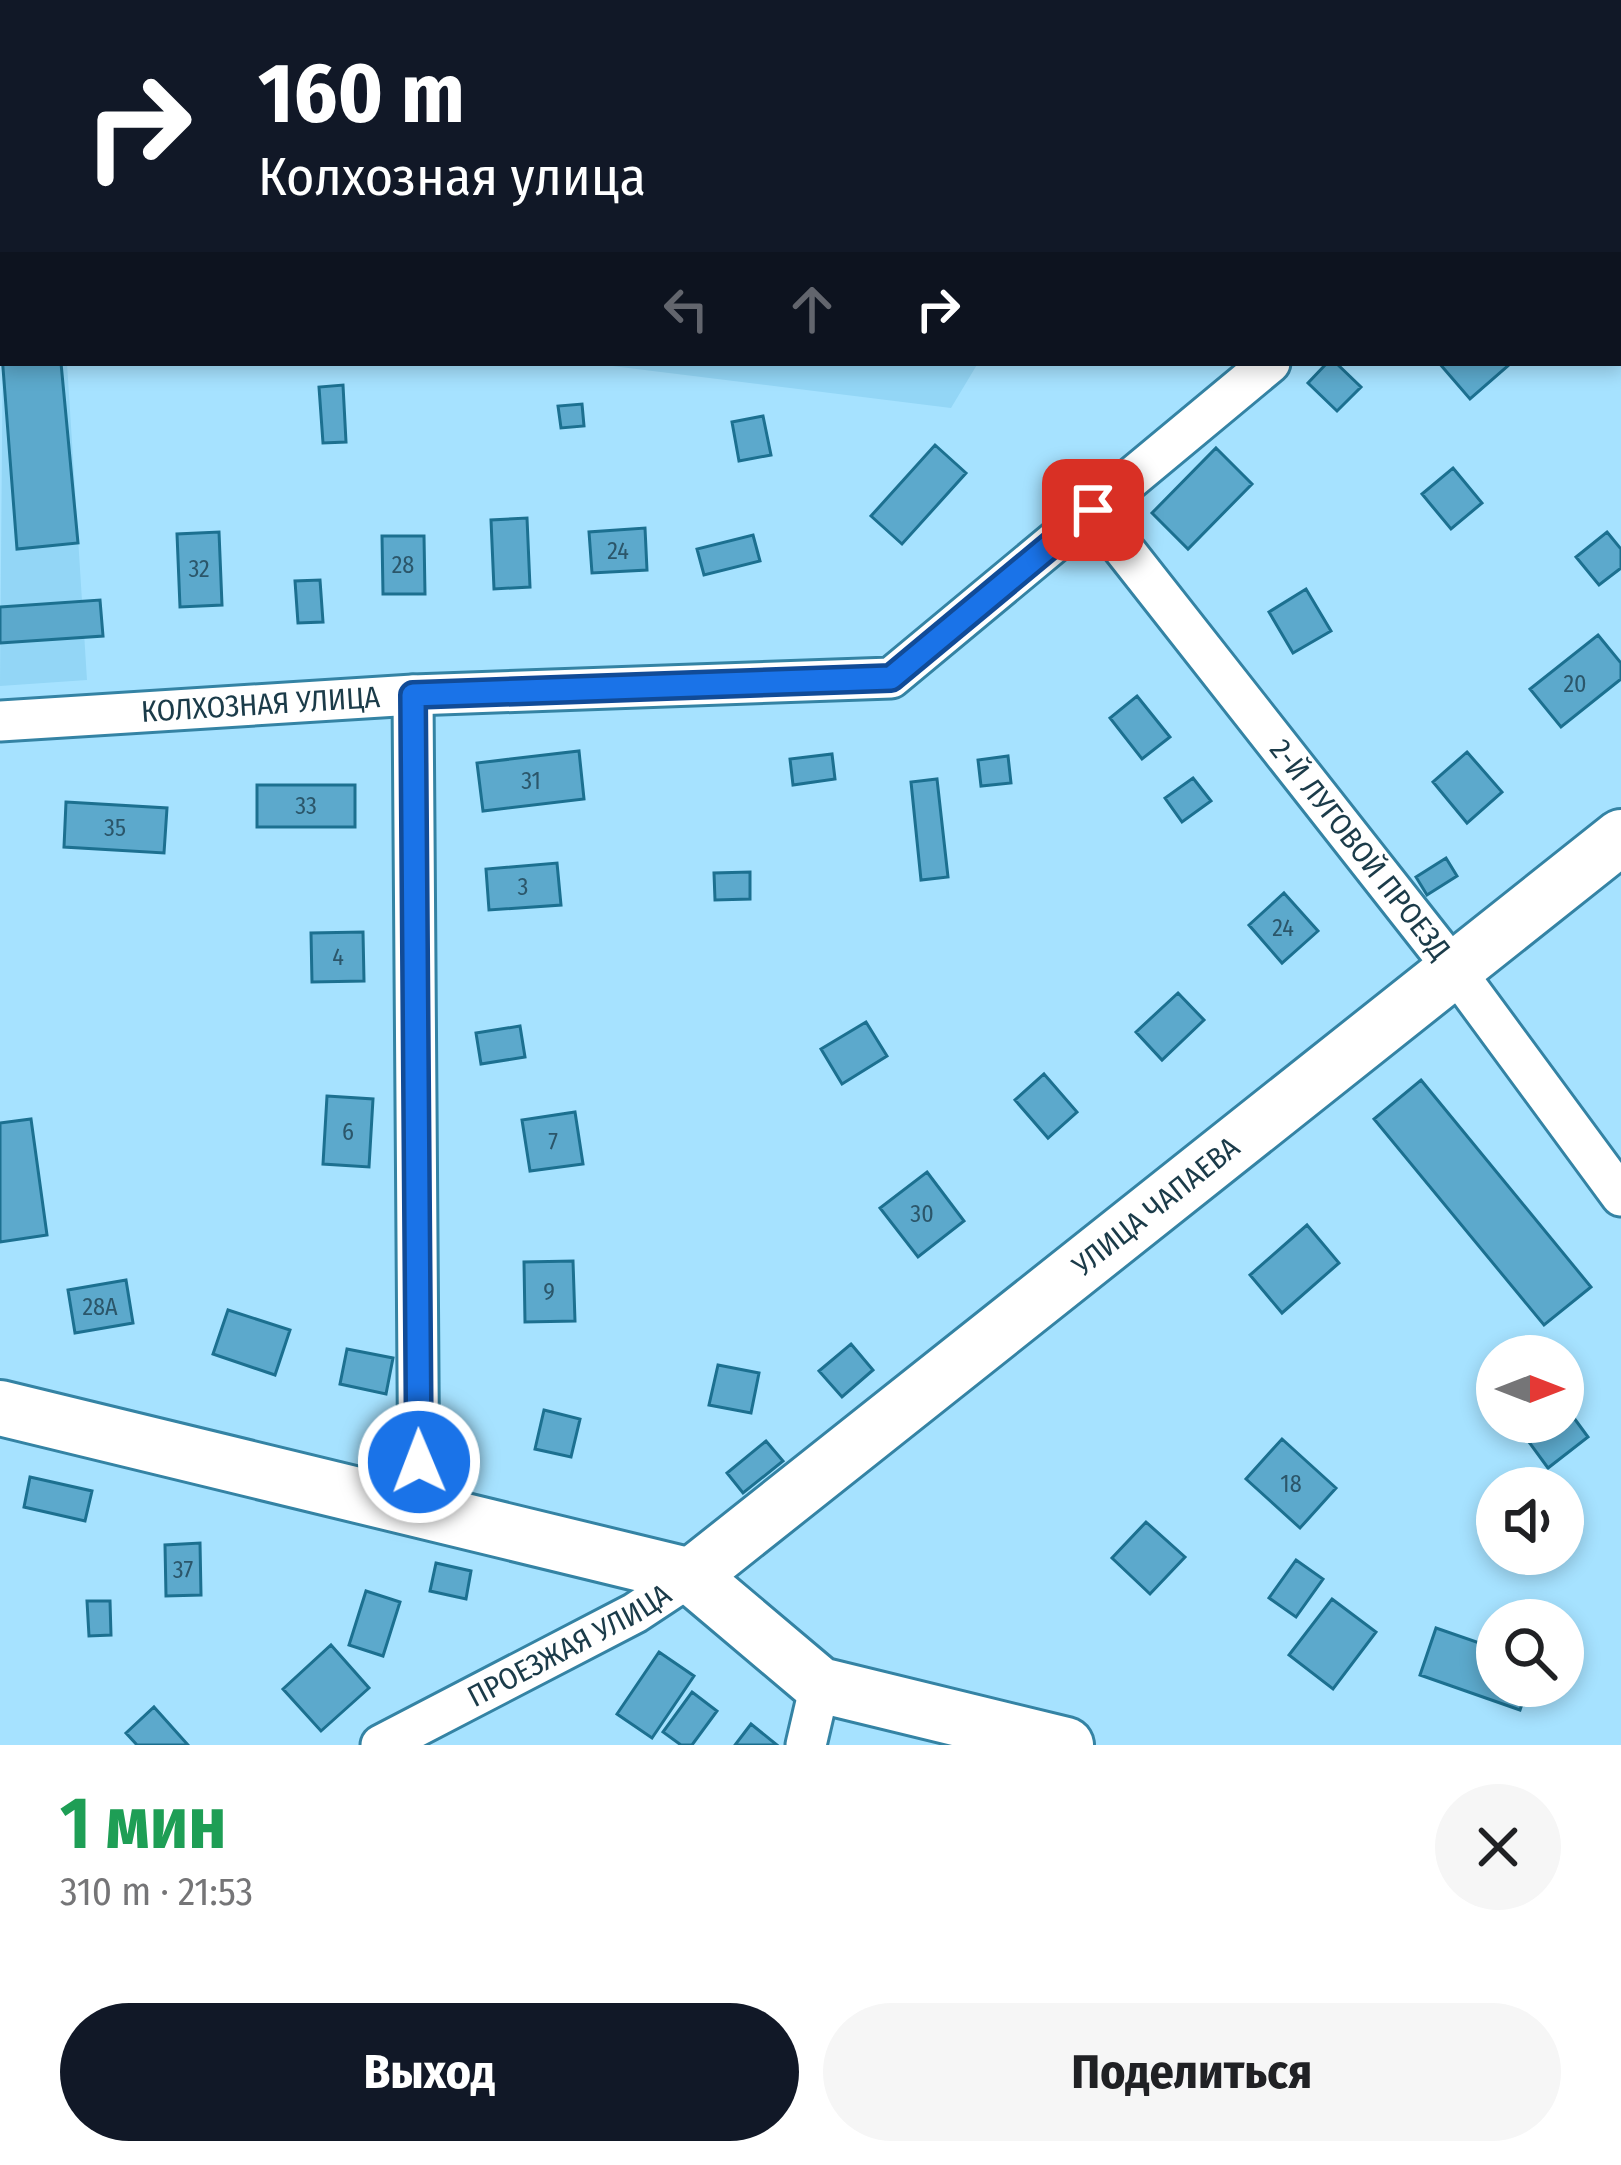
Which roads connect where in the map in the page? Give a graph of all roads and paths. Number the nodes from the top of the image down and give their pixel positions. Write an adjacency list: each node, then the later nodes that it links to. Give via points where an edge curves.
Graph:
1 (1266, 366): 2 (street, КОЛХОЗНАЯ УЛИЦА)
2 (1093, 510): 3 (street, КОЛХОЗНАЯ УЛИЦА, via 891,678); 6 (street, 2-Й ЛУГОВОЙ ПРОЕЗД)
3 (413, 695): 4 (street, КОЛХОЗНАЯ УЛИЦА); 9 (street)
4 (0, 721)
5 (1621, 837): 6 (street, УЛИЦА ЧАПАЕВА)
6 (1454, 969): 7 (street, 2-Й ЛУГОВОЙ ПРОЕЗД); 10 (street, УЛИЦА ЧАПАЕВА)
7 (1621, 1196)
8 (0, 1408): 9 (street)
9 (419, 1510): 10 (street)
10 (691, 1576): 11 (street); 12 (street, ПРОЕЗЖАЯ УЛИЦА)
11 (820, 1685): 13 (street); 14 (street)
12 (381, 1745)
13 (806, 1745)
14 (1066, 1745)

